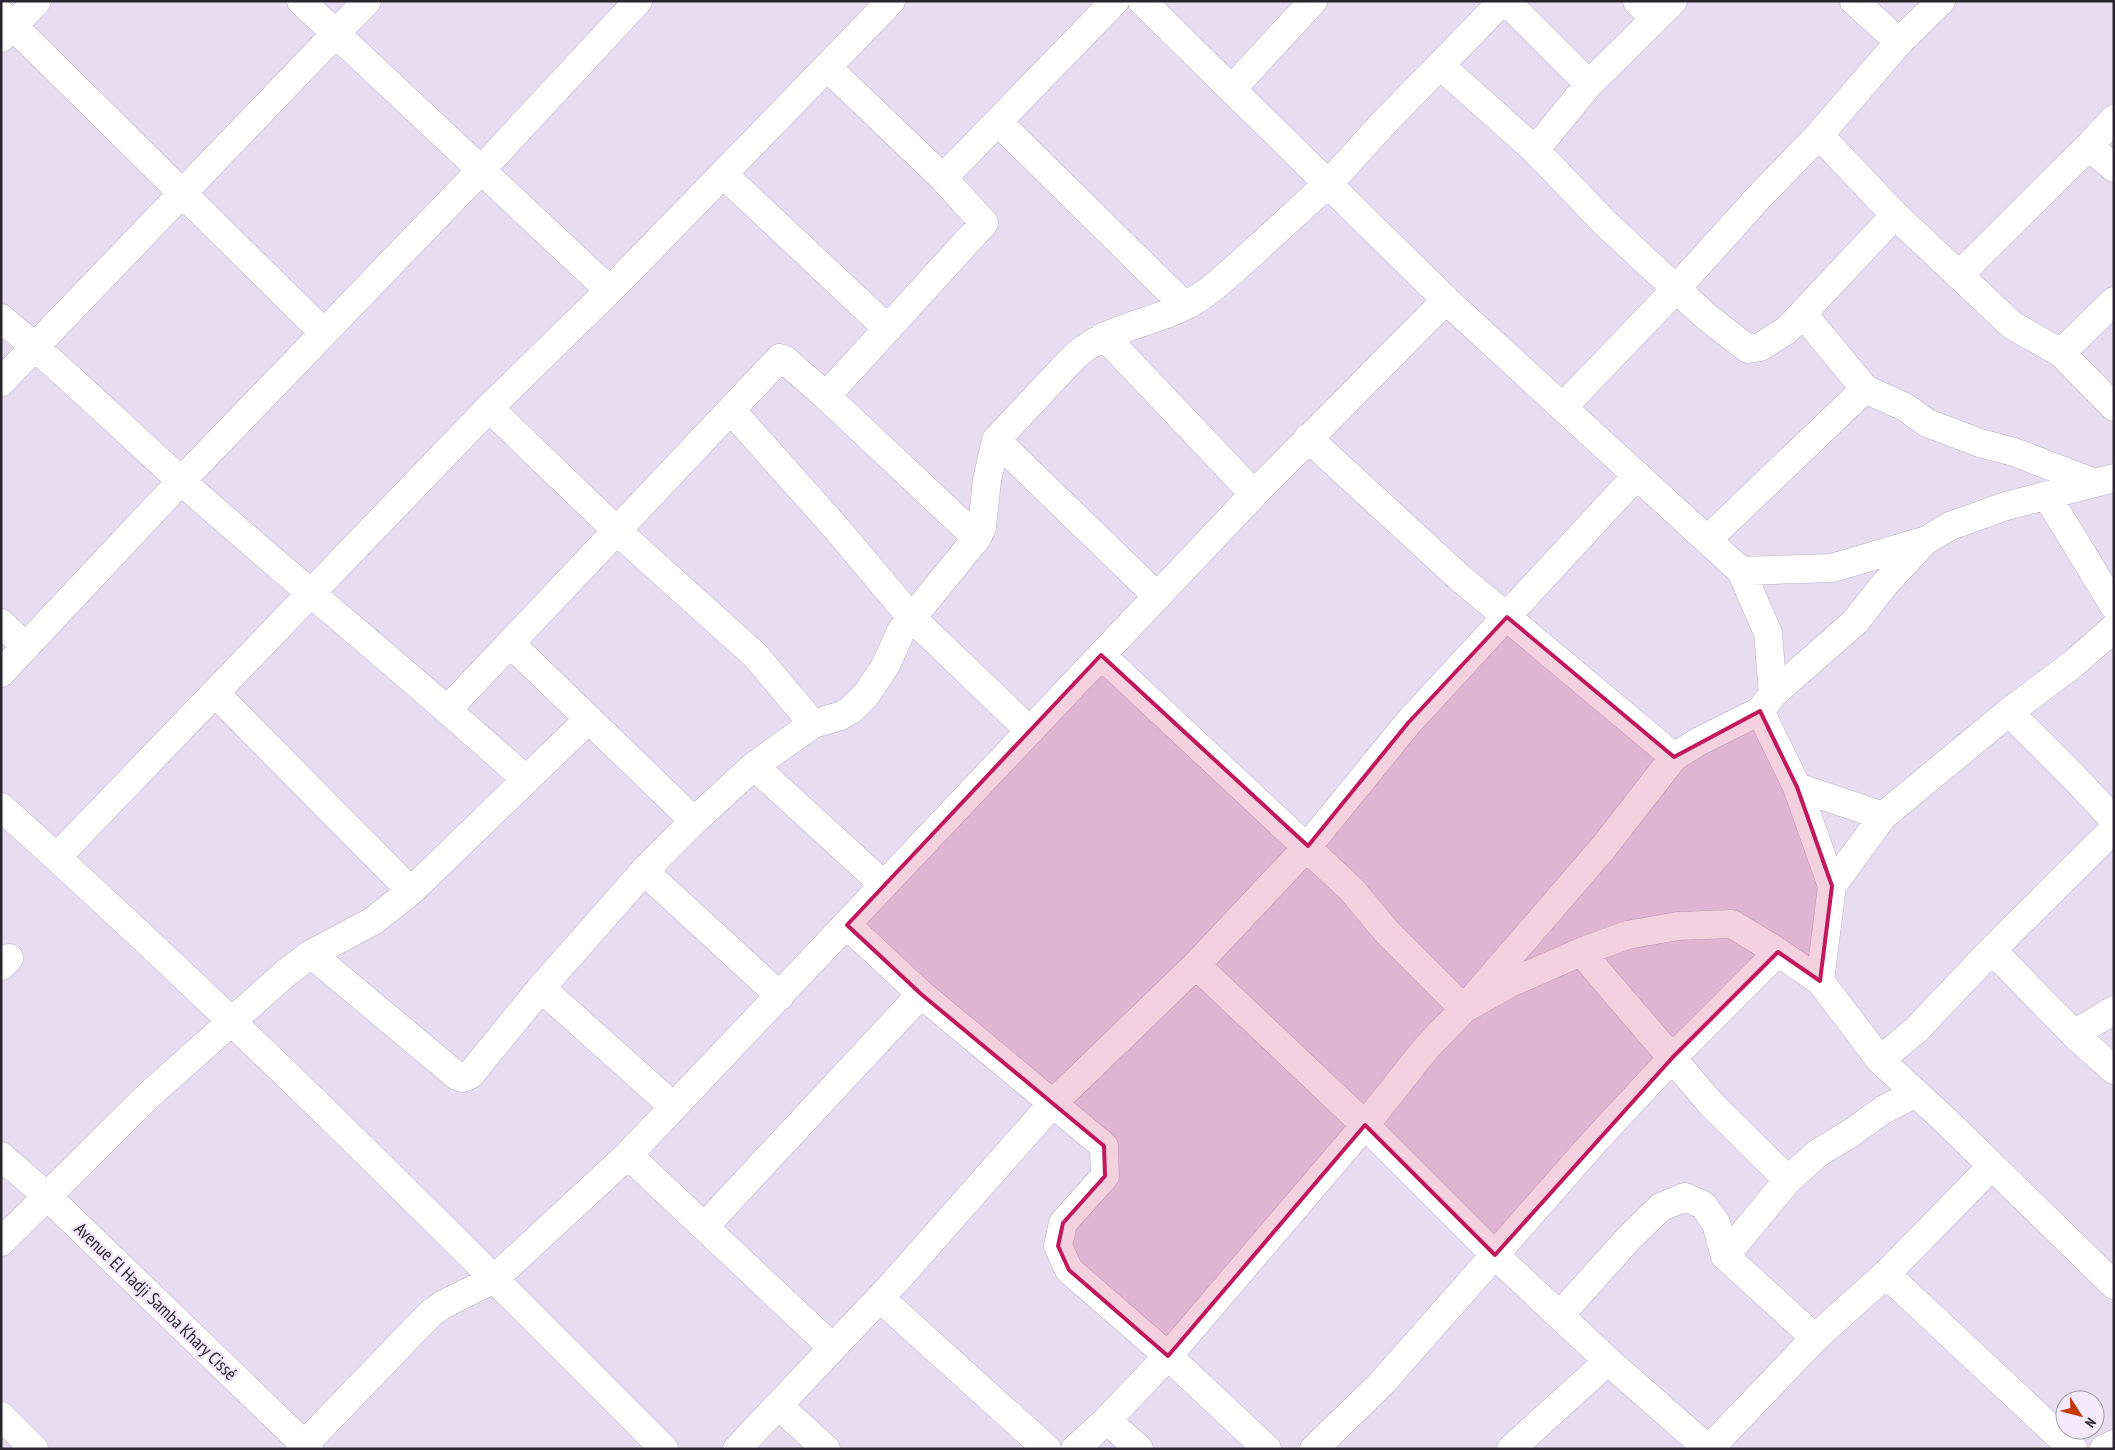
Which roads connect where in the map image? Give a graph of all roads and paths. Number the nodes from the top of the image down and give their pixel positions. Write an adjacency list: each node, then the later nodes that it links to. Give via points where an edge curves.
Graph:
1 (37, 1): 14 (street)
2 (301, 1): 15 (street)
3 (367, 1): 15 (street)
4 (891, 1): 18 (street)
5 (1115, 1): 22 (street)
6 (1142, 1): 20 (street)
7 (1313, 1): 20 (street)
8 (1502, 1): 17 (street)
9 (1506, 1): 19 (street)
10 (1854, 1): 16 (street)
11 (1941, 1): 16 (street)
12 (626, 5): 27 (street)
13 (1655, 7): 19 (street)
14 (5, 26): 31 (street)
15 (335, 34): 27 (street); 31 (street)
16 (1899, 42): 23 (street)
17 (1441, 66): 25 (street); 30 (street)
18 (828, 68): 28 (street); 29 (street)
19 (1589, 84): 25 (street)
20 (1232, 89): 30 (street)
21 (2114, 119): 24 (street)
22 (998, 122): 29 (street); 38 (street)
23 (1819, 135): 32 (street); 34 (street)
24 (2089, 146): 26 (street); 33 (street)
25 (1535, 150): 34 (street)
26 (2114, 168)
27 (481, 170): 35 (street); 42 (street)
28 (723, 174): 35 (street); 41 (street)
29 (943, 178): 41 (street, via 984,223)
30 (1328, 184): 36 (street); 38 (street, via 1226,277)
31 (183, 194): 42 (street); 44 (street)
32 (1895, 216): 33 (street); 39 (street)
33 (1959, 275): 45 (street, via 2012,325)
34 (1676, 289): 39 (street, via 1748,349 1777,337); 49 (street)
35 (609, 290): 51 (street)
36 (1446, 300): 49 (street); 53 (street)
37 (2114, 301): 45 (street)
38 (1185, 306): 43 (street)
39 (1803, 314): 47 (street)
40 (1, 318): 44 (street)
41 (888, 329): 48 (street)
42 (324, 333): 57 (street)
43 (1104, 336): 54 (street, via 1075,356); 58 (street)
44 (35, 346): 46 (street); 57 (street)
45 (2061, 354): 50 (street)
46 (1, 382)
47 (1865, 388): 56 (street, via 1905,407 1927,423); 62 (street)
48 (826, 396): 52 (street, via 781,358); 61 (street)
49 (1563, 407): 55 (street)
50 (2114, 407)
51 (489, 408): 60 (street); 65 (street)
52 (731, 410): 60 (street); 68 (street)
53 (1308, 438): 58 (street); 69 (street)
54 (996, 440): 61 (street, via 986,480 982,527); 66 (street)
55 (1637, 475): 62 (street); 69 (street)
56 (2104, 480): 59 (street)
57 (181, 481): 65 (street); 73 (street)
58 (1254, 494): 66 (street)
59 (2047, 496): 63 (street, via 2006,506 1950,526); 67 (street)
60 (617, 530): 72 (street); 81 (street, via 755,655)
61 (977, 538): 68 (street)
62 (1707, 540): 64 (street)
63 (1925, 541): 64 (street, via 1832,568); 77 (street, via 1855,622)
64 (1741, 570): 77 (street, via 1768,634)
65 (310, 594): 76 (street); 78 (street)
66 (1158, 596): 74 (street)
67 (2114, 606)
68 (912, 617): 81 (street, via 866,695 851,710); 82 (street)
69 (1507, 617): 83 (street); 92 (street, via 1408,723)
70 (1, 623): 73 (street)
71 (2114, 628): 79 (street)
72 (511, 644): 78 (street); 80 (street)
73 (26, 647): 75 (street)
74 (1101, 655): 82 (street); 92 (street)
75 (1, 673)
76 (215, 693): 93 (street); 97 (street)
77 (1766, 702): 83 (street); 86 (street)
78 (448, 709): 85 (street)
79 (2009, 712): 88 (street); 89 (street)
80 (589, 719): 85 (street); 90 (street)
81 (814, 724): 84 (street)
82 (1030, 731): 95 (street)
83 (1674, 757): 108 (street, via 1603,848)
84 (754, 766): 90 (street); 95 (street)
85 (526, 780): 97 (street)
86 (1797, 787): 88 (street); 96 (street)
87 (1, 808): 93 (street)
88 (1883, 816): 96 (street)
89 (2114, 820)
90 (694, 821): 94 (street)
91 (2114, 829): 99 (street)
92 (1308, 846): 103 (street); 108 (street)
93 (57, 857): 110 (street)
94 (644, 871): 105 (street); 107 (street)
95 (884, 885): 98 (street)
96 (1832, 886): 104 (street)
97 (411, 891): 102 (street, via 373,921)
98 (847, 925): 106 (street); 107 (street)
99 (1992, 950): 111 (street); 113 (street, via 1916,1030)
100 (1581, 952): 101 (street, via 1627,935 1678,926 1732,924); 108 (street, via 1510,983); 112 (street)
101 (1778, 952): 104 (street); 112 (street)
102 (311, 954): 105 (street, via 456,1076 463,1078 470,1075); 110 (street)
103 (1196, 965): 116 (street); 118 (street)
104 (1820, 981): 113 (street)
105 (541, 988): 117 (street)
106 (921, 994): 116 (street); 124 (street)
107 (780, 996): 117 (street)
108 (1464, 1009): 118 (street, via 1427,1047)
109 (2114, 1010): 111 (street)
110 (230, 1021): 123 (street, via 116,1127); 129 (street)
111 (2074, 1034): 114 (street)
112 (1673, 1057): 122 (street, via 1712,1105); 126 (street)
113 (1880, 1060): 115 (street)
114 (2114, 1070)
115 (1916, 1093): 121 (street); 122 (street, via 1883,1110 1818,1153)
116 (1052, 1104): 131 (street); 135 (street, via 1104,1146 1105,1176 1063,1223 1058,1246 1069,1270)
117 (674, 1107): 119 (street)
118 (1365, 1125): 126 (street); 135 (street)
119 (628, 1155): 124 (street); 129 (street)
120 (1, 1156): 123 (street, Avenue El Hadji Samba Khary Cissé)
121 (1991, 1167): 128 (street); 130 (street)
122 (1788, 1180): 127 (street)
123 (48, 1197): 125 (street); 141 (street, Avenue El Hadji Samba Khary Cissé)
124 (704, 1226): 134 (street)
125 (1, 1242)
126 (1495, 1255): 132 (street); 150 (street, via 1381,1384)
127 (1725, 1256): 132 (street, via 1716,1223 1710,1215 1697,1201 1679,1198 1661,1207 1629,1238); 133 (street)
128 (1886, 1274): 133 (street); 153 (street)
129 (494, 1278): 141 (street, via 431,1314); 143 (street)
130 (2113, 1282)
131 (880, 1298): 134 (street); 146 (street)
132 (1560, 1315): 136 (street)
133 (1815, 1338): 152 (street)
134 (833, 1348): 137 (street)
135 (1168, 1356): 139 (street); 149 (street)
136 (1608, 1361): 151 (street); 152 (street)
137 (779, 1406): 144 (street); 145 (street)
138 (1, 1416): 142 (street)
139 (1107, 1420): 147 (street); 148 (street)
140 (2114, 1444): 154 (street)
141 (304, 1447)
142 (34, 1449)
143 (664, 1449)
144 (737, 1449)
145 (826, 1449)
146 (1046, 1449)
147 (1075, 1449)
148 (1139, 1449)
149 (1267, 1449)
150 (1314, 1449)
151 (1510, 1449)
152 (1709, 1449)
153 (2073, 1449)
154 (2104, 1449)

